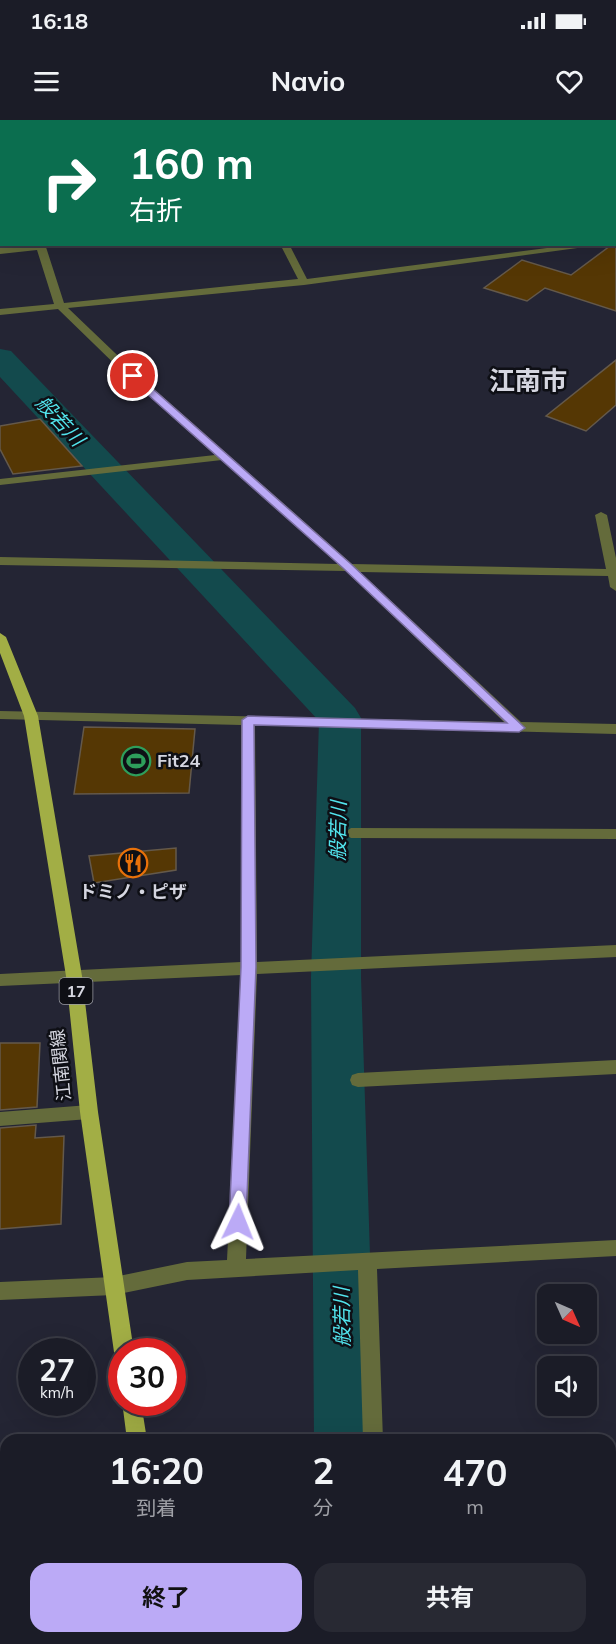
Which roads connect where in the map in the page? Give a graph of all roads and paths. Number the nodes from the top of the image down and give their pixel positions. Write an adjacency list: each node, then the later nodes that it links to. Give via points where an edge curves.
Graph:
1 (41, 246): 5 (street); 8 (street)
2 (285, 246): 7 (street)
3 (499, 246): 6 (street)
4 (593, 246): 6 (street)
5 (0, 251)
6 (508, 258): 7 (street)
7 (304, 282): 8 (street)
8 (60, 306): 9 (street); 10 (street)
9 (0, 312)
10 (223, 457): 11 (street); 14 (street)
11 (0, 482)
12 (601, 515): 15 (street)
13 (0, 561): 14 (street)
14 (347, 566): 15 (street); 21 (street)
15 (614, 573): 16 (street)
16 (616, 587)
17 (0, 637): 19 (main road, 江南関線 / 17)
18 (0, 715): 19 (street)
19 (31, 716): 20 (street); 27 (main road, 江南関線 / 17)
20 (248, 720): 21 (street); 26 (street)
21 (519, 728): 22 (street)
22 (616, 729)
23 (351, 833): 24 (street)
24 (616, 834)
25 (616, 951): 26 (street)
26 (249, 967): 27 (street); 35 (street)
27 (74, 976): 28 (street); 31 (main road, 江南関線 / 17)
28 (0, 981)
29 (616, 1067): 30 (street)
30 (358, 1080)
31 (89, 1112): 32 (street); 36 (main road, 江南関線 / 17)
32 (0, 1119)
33 (616, 1248): 34 (street)
34 (367, 1262): 35 (street); 41 (street)
35 (236, 1269): 36 (street, via 187,1272)
36 (114, 1286): 37 (street); 38 (main road, 江南関線 / 17)
37 (0, 1291)
38 (122, 1338)
39 (133, 1416): 40 (main road)
40 (136, 1434)
41 (372, 1434)

